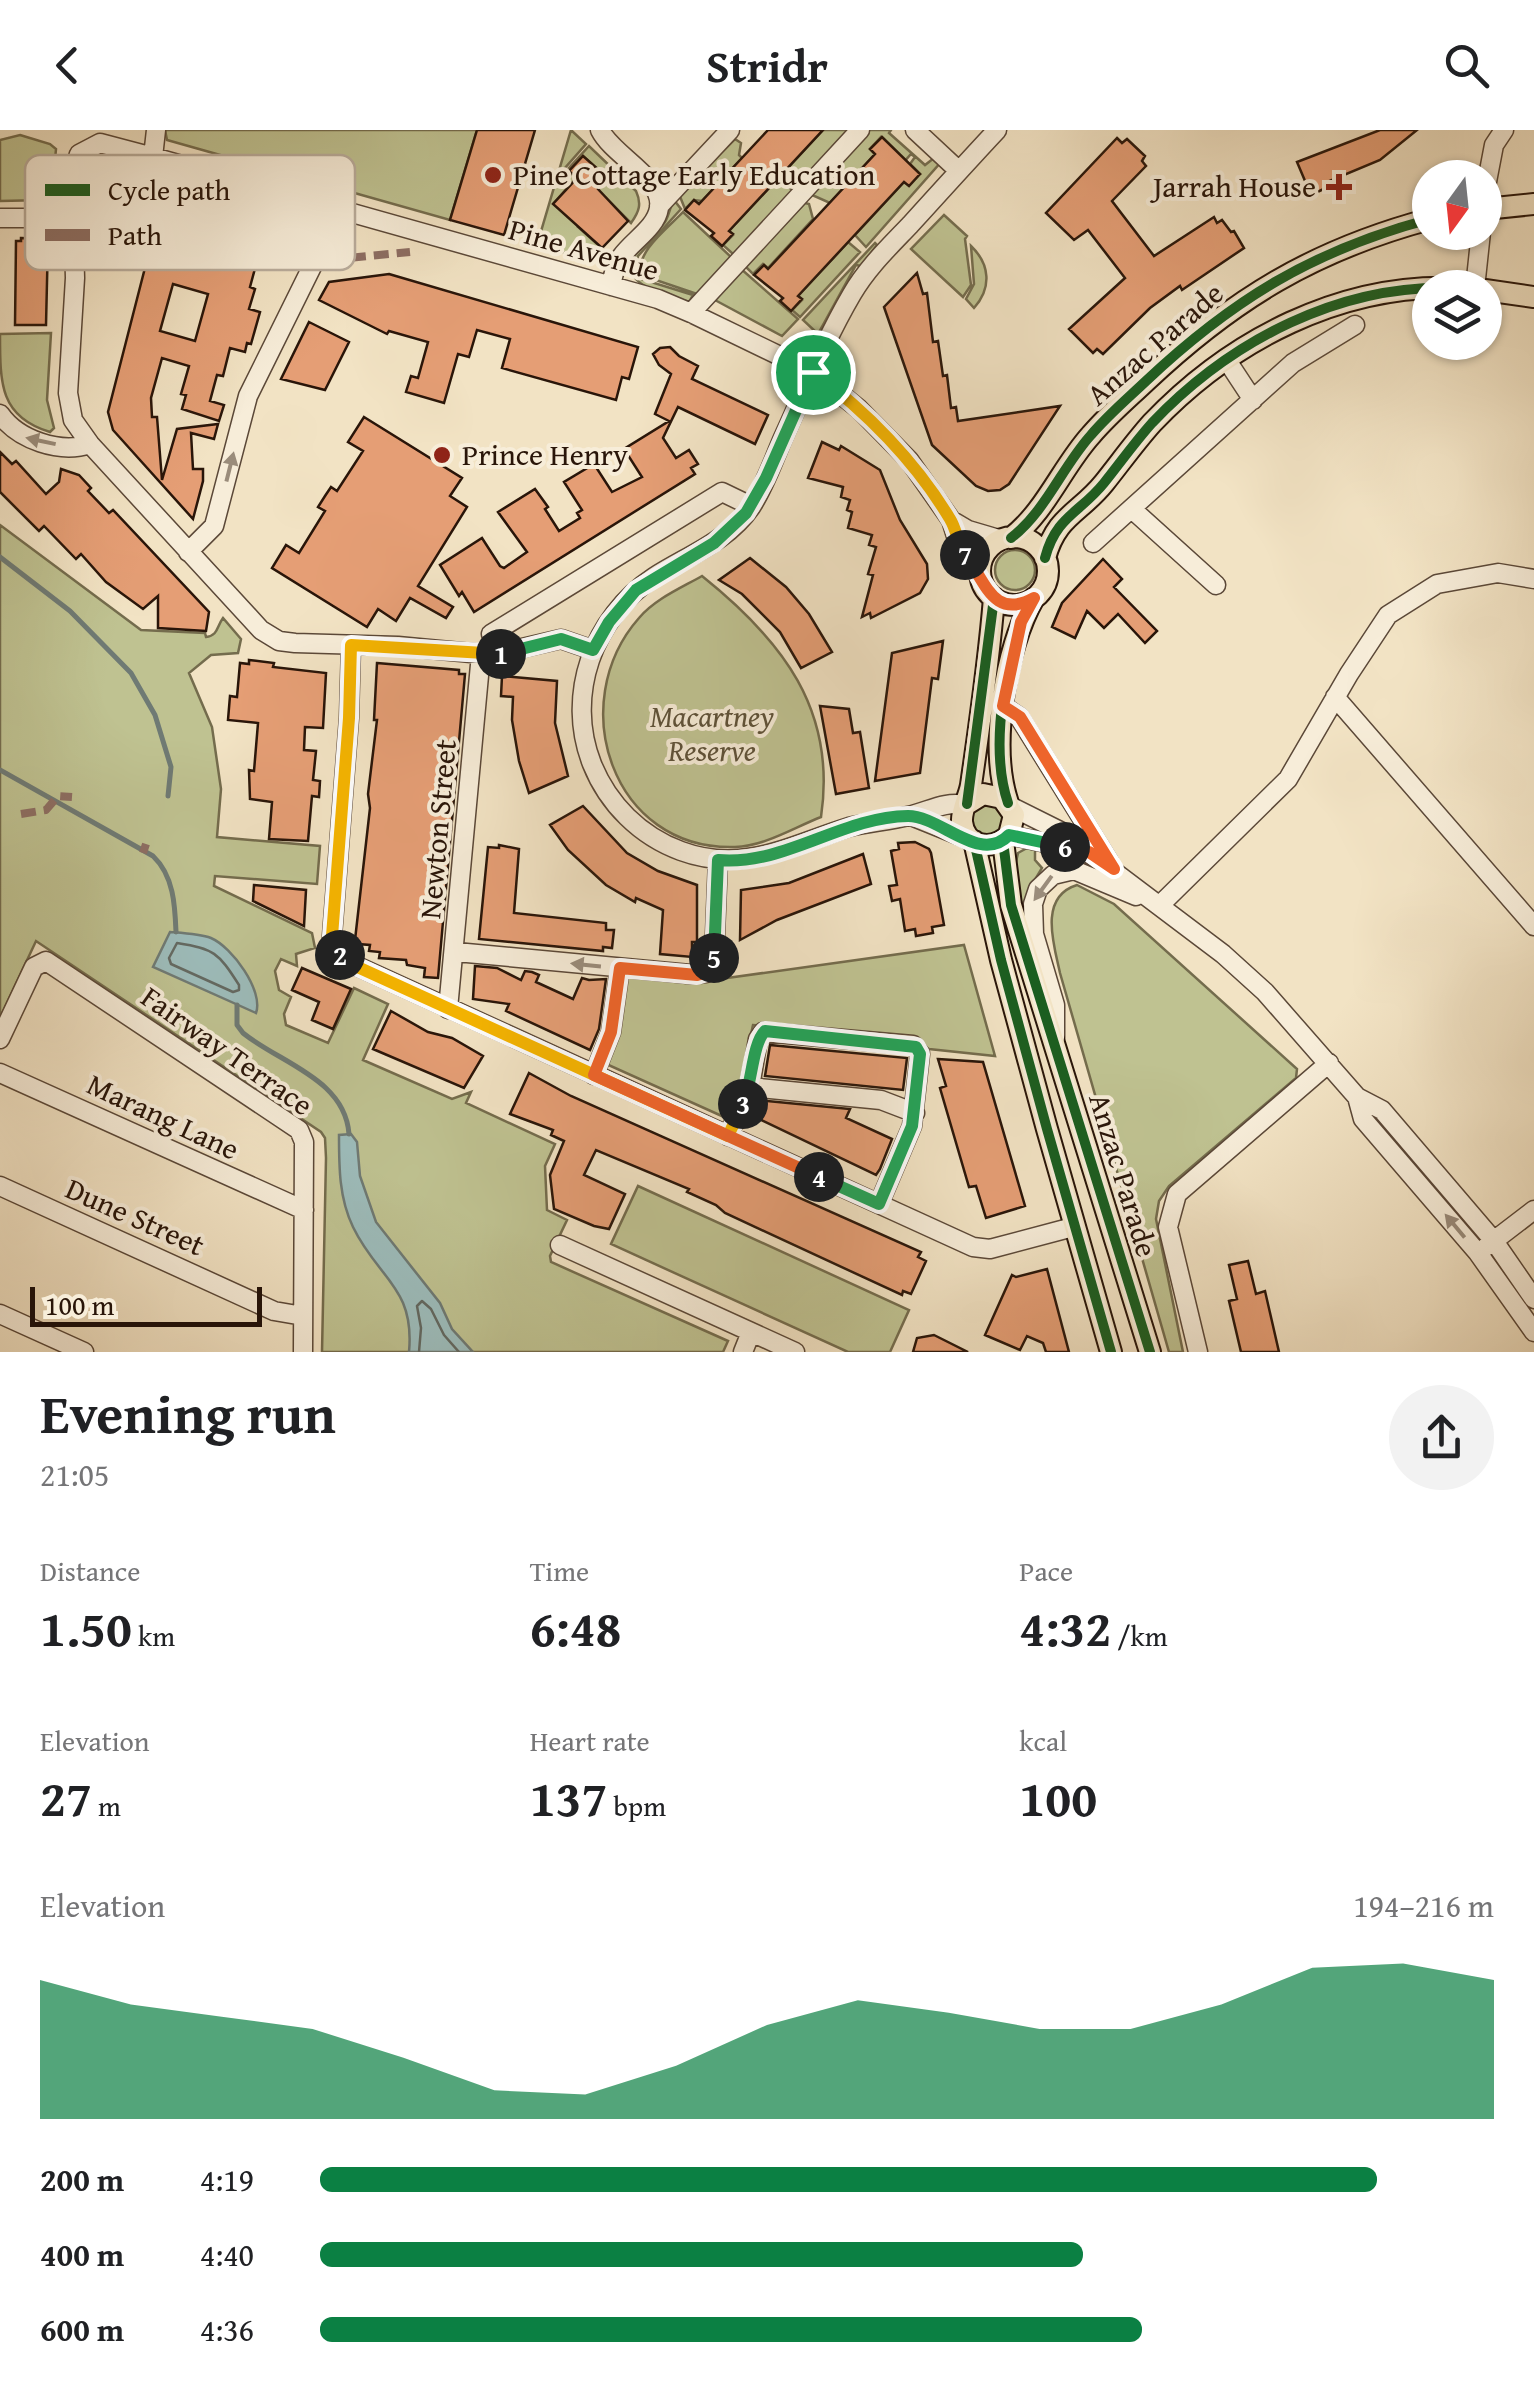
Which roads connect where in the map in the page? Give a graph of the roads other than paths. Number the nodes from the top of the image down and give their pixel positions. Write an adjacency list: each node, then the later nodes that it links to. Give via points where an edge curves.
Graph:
1 (156, 130): 10 (street)
2 (600, 130): 14 (street, via 655,187)
3 (730, 130): 14 (street)
4 (860, 130): 24 (street)
5 (915, 130): 12 (street)
6 (997, 130): 12 (street)
7 (1504, 130): 11 (street)
8 (80, 155): 9 (street, Pine Avenue, via 100,144)
9 (145, 155)
10 (153, 155)
11 (1491, 160)
12 (959, 171): 27 (street, via 860,281)
13 (1534, 204): 15 (main road)
14 (660, 206): 20 (street, via 620,259)
15 (1502, 207)
16 (355, 214): 20 (street, Pine Avenue)
17 (1412, 224): 34 (main road, Anzac Parade, via 1322,255 1235,305 1089,436 1033,518)
18 (75, 270): 30 (street, via 68,393 73,420)
19 (310, 270): 36 (street, one-way to 19, via 214,526 248,396)
20 (611, 286): 24 (street, Pine Avenue)
21 (1412, 290): 26 (main road, Anzac Parade, via 1351,301 1279,327)
22 (1502, 292): 23 (main road)
23 (1534, 297)
24 (691, 313): 27 (street, Pine Avenue)
25 (1355, 326): 28 (street, via 1305,353)
26 (1226, 359): 28 (street); 37 (main road, Anzac Parade, via 1154,421 1093,496 1064,518)
27 (813, 372): 31 (street); 33 (street, Pine Avenue, via 908,460)
28 (1254, 400): 32 (street)
29 (0, 414): 30 (street, one-way to 29, via 73,448 24,438)
30 (90, 444): 36 (street)
31 (751, 506): 43 (street, via 722,492); 45 (street, via 714,543 636,590)
32 (1133, 510): 35 (street); 40 (street)
33 (951, 520): 34 (street); 38 (street, Pine Avenue, via 961,550)
34 (1006, 539): 37 (main road, via 1031,542); 38 (main road, via 986,552)
35 (1093, 543)
36 (188, 552): 44 (street, via 270,636)
37 (1045, 558): 42 (main road, via 1046,582)
38 (980, 572): 41 (main road)
39 (1534, 579): 47 (street, via 1498,573 1437,584 1388,615)
40 (1216, 585)
41 (994, 598): 42 (main road, via 1014,605); 49 (main road)
42 (1034, 598): 48 (main road, via 1021,622)
43 (491, 634)
44 (351, 645): 46 (street); 61 (street, via 334,946 351,964)
45 (593, 650): 46 (street, via 561,639); 55 (street, via 582,722 605,790 654,838)
46 (481, 654): 59 (street, Newton Street)
47 (1335, 697): 57 (street, via 1288,779); 58 (street)
48 (1003, 706): 50 (main road, via 998,758); 56 (street, via 1020,717)
49 (967, 804): 50 (main road, via 987,794); 51 (street, via 938,805); 53 (main road, via 962,824)
50 (1009, 804): 52 (main road, via 1014,820); 54 (street)
51 (911, 816): 53 (street); 55 (street, via 862,824 757,859)
52 (1006, 838): 53 (main road, via 988,846); 54 (street); 63 (main road, Anzac Parade, via 1011,905)
53 (974, 841): 75 (main road, Anzac Parade)
54 (1089, 852): 56 (street)
55 (718, 860): 60 (street, via 710,971)
56 (1114, 869): 57 (street)
57 (1160, 905): 63 (street, one-way to 63, via 1074,870 1042,885 1033,927 1055,1005); 64 (street, via 1246,974)
58 (1531, 916)
59 (456, 952): 60 (street, one-way to 59); 61 (street, Newton Street)
60 (620, 968): 66 (street, via 611,1032)
61 (448, 1008): 66 (street)
62 (0, 1039): 73 (street, Fairway Terrace, via 31,972 50,962 299,1130)
63 (1055, 1043): 89 (main road, Anzac Parade)
64 (1329, 1063): 68 (street); 90 (street, via 1177,1194 1168,1228)
65 (0, 1072): 73 (street, Marang Lane)
66 (594, 1075): 70 (street)
67 (750, 1088): 69 (street, via 881,1100); 69 (street, via 765,1031 910,1044 920,1054); 70 (street)
68 (1357, 1097): 76 (street, via 1382,1110); 78 (street, one-way to 68, via 1363,1120)
69 (915, 1113): 72 (street)
70 (728, 1136): 72 (street)
71 (0, 1186): 81 (street, Dune Street, via 278,1312)
72 (879, 1204): 75 (street, via 984,1250)
73 (304, 1210): 81 (street, Fairway Terrace)
74 (1534, 1210): 76 (street)
75 (1073, 1227): 88 (main road, Anzac Parade)
76 (1494, 1241): 78 (street); 79 (street)
77 (560, 1245): 82 (street)
78 (1478, 1254): 83 (street)
79 (1534, 1300)
80 (0, 1314): 84 (street)
81 (303, 1316): 85 (street, Fairway Terrace)
82 (751, 1332): 86 (street); 87 (street)
83 (1534, 1332)
84 (84, 1352)
85 (303, 1352)
86 (743, 1352)
87 (795, 1352)
88 (1111, 1352)
89 (1150, 1352)
90 (1198, 1352)

